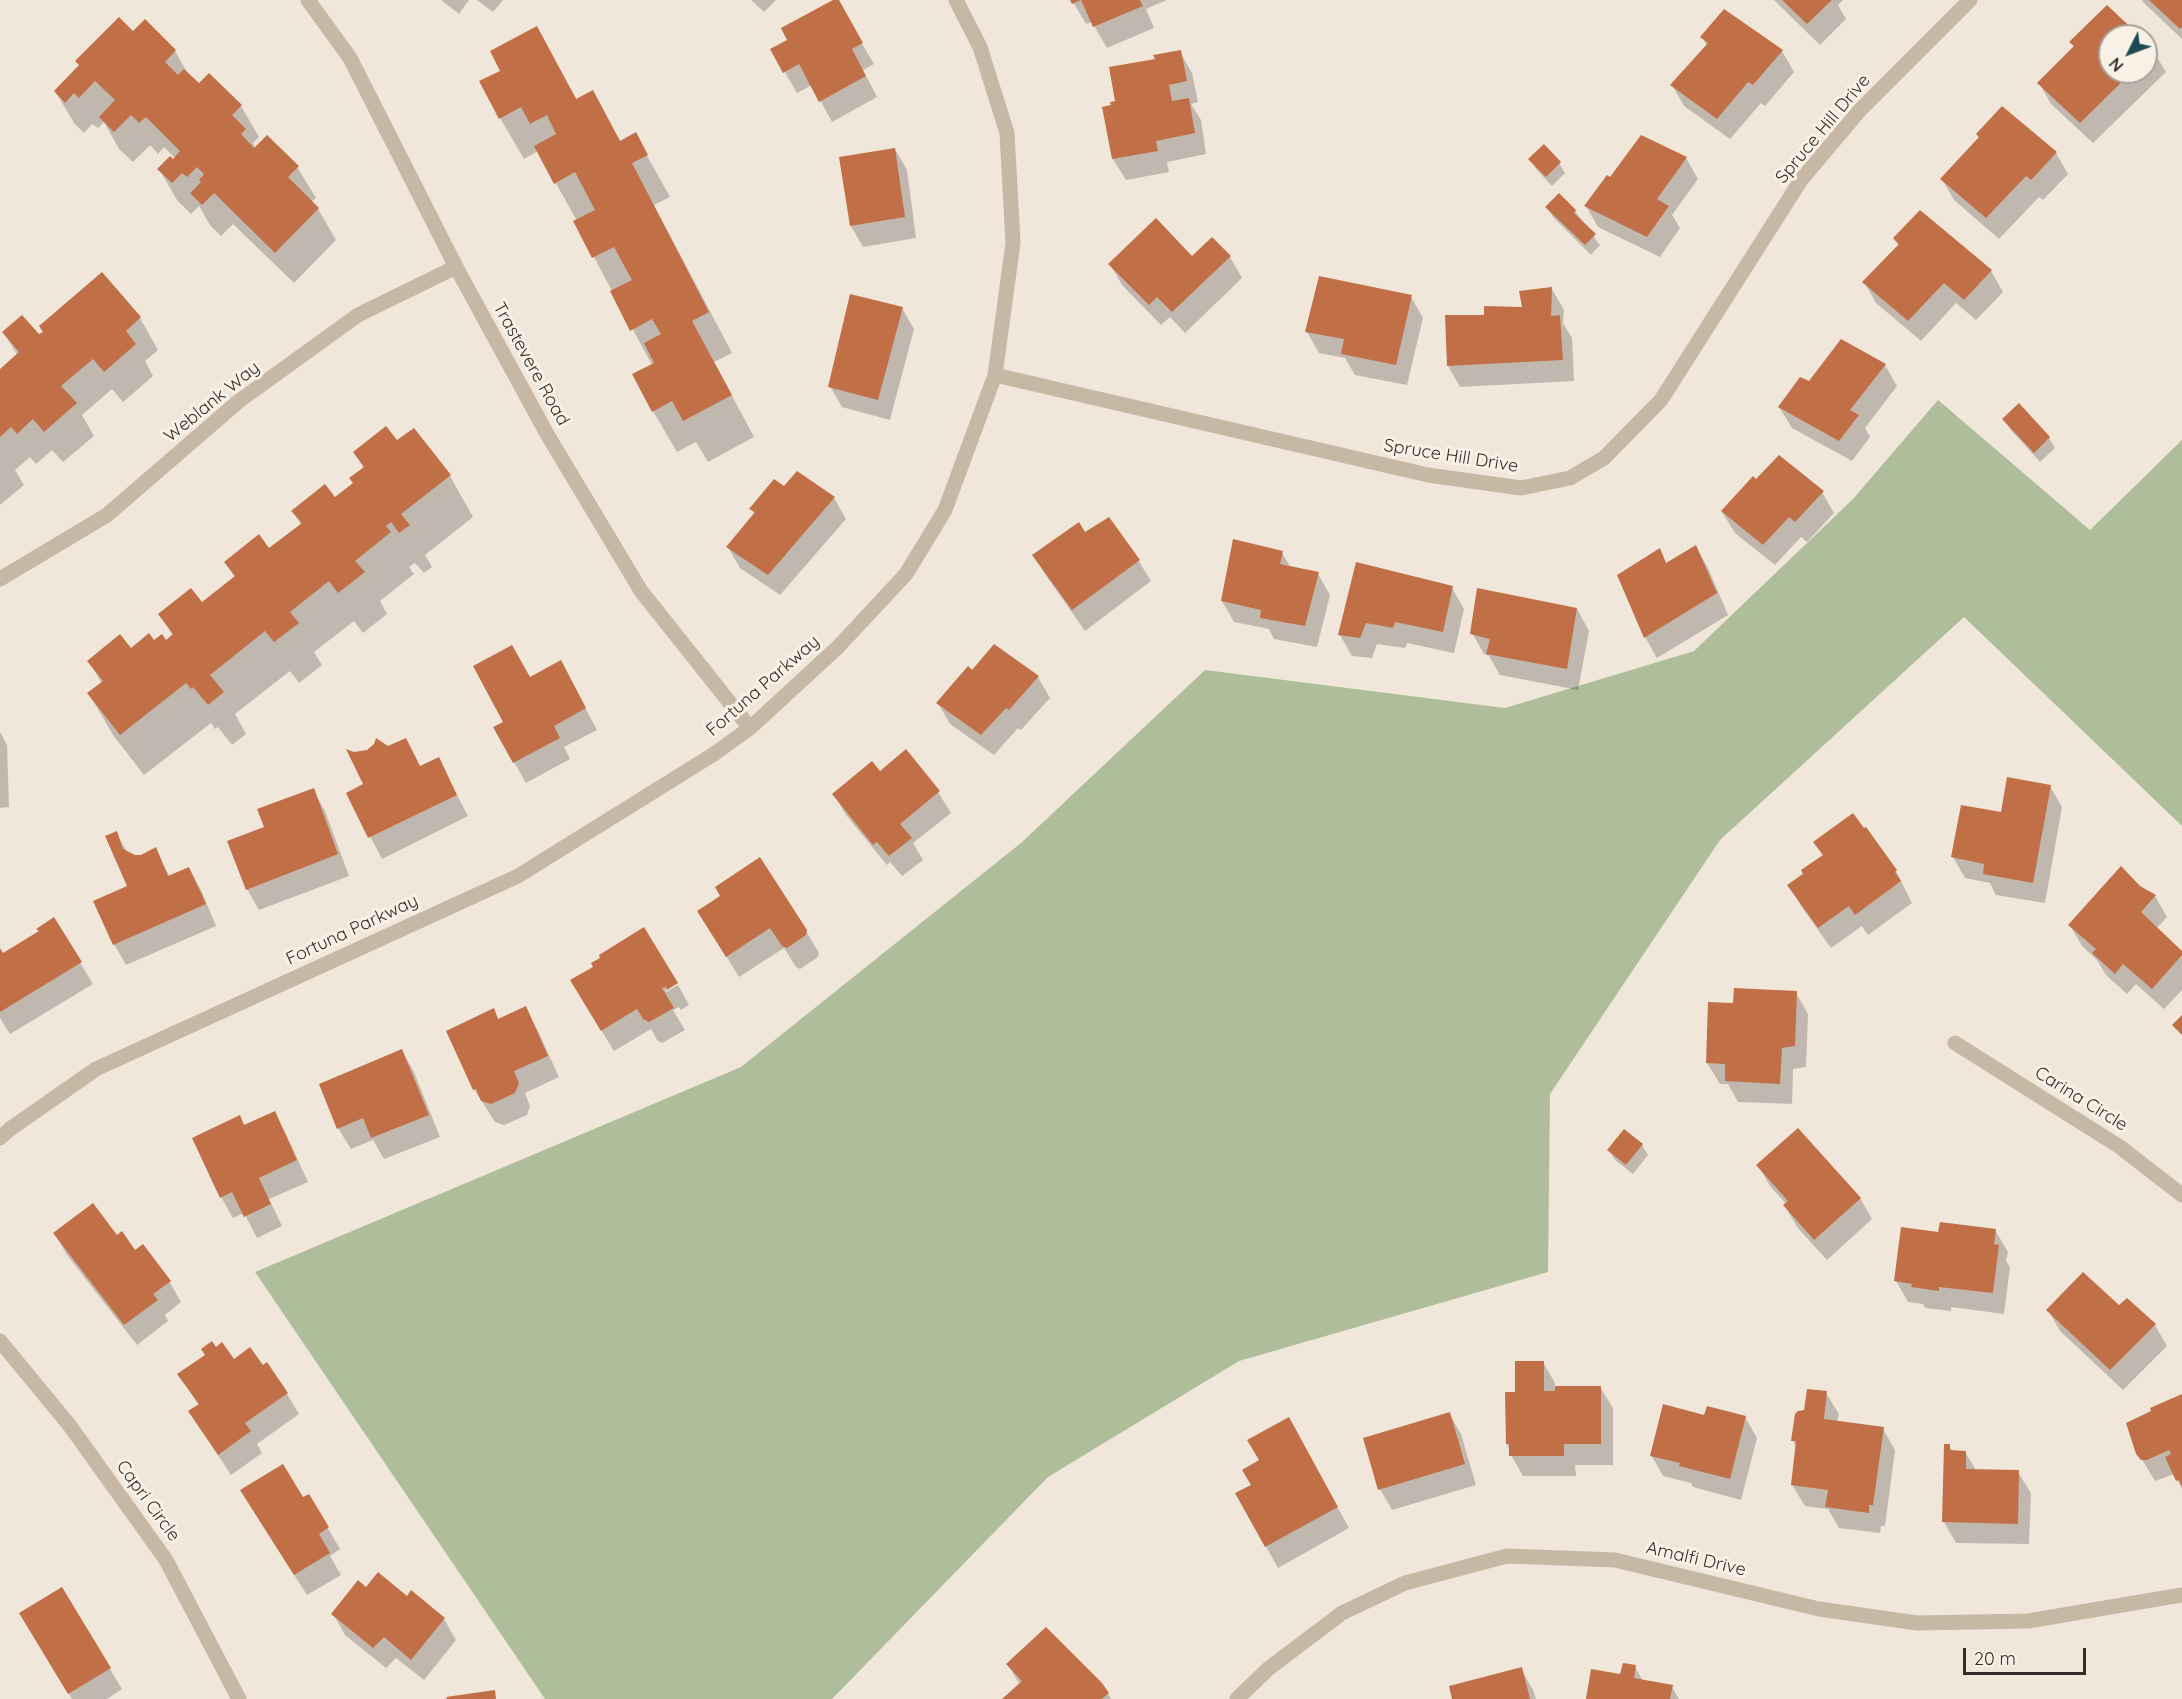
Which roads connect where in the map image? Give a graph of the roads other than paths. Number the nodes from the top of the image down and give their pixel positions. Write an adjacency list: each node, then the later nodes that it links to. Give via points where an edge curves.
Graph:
1 (308, 0): 4 (street, Trastevere Road, via 350,58)
2 (956, 0): 5 (street, Fortuna Parkway, via 980,47 1007,134 1013,243)
3 (1970, 0): 5 (street, Spruce Hill Drive, via 1860,110 1801,180 1661,400 1604,458 1570,478 1521,488 1428,475)
4 (456, 267): 6 (street, Weblank Way, via 358,315 240,401 107,515); 7 (street, Trastevere Road, via 547,434 641,591)
5 (994, 375): 7 (street, Fortuna Parkway, via 945,510 906,574 838,647)
6 (0, 579)
7 (750, 728): 9 (street, Fortuna Parkway, via 518,876 96,1069)
8 (1955, 1043): 10 (street, Carina Circle, via 2120,1147)
9 (0, 1138)
10 (2182, 1195)
11 (0, 1341): 13 (street, Capri Circle, via 70,1426 166,1560)
12 (2182, 1594): 14 (street, Amalfi Drive, via 2028,1621 1917,1623 1819,1609 1615,1560 1507,1556 1405,1583 1342,1613 1268,1668)
13 (239, 1699)
14 (1237, 1699)

